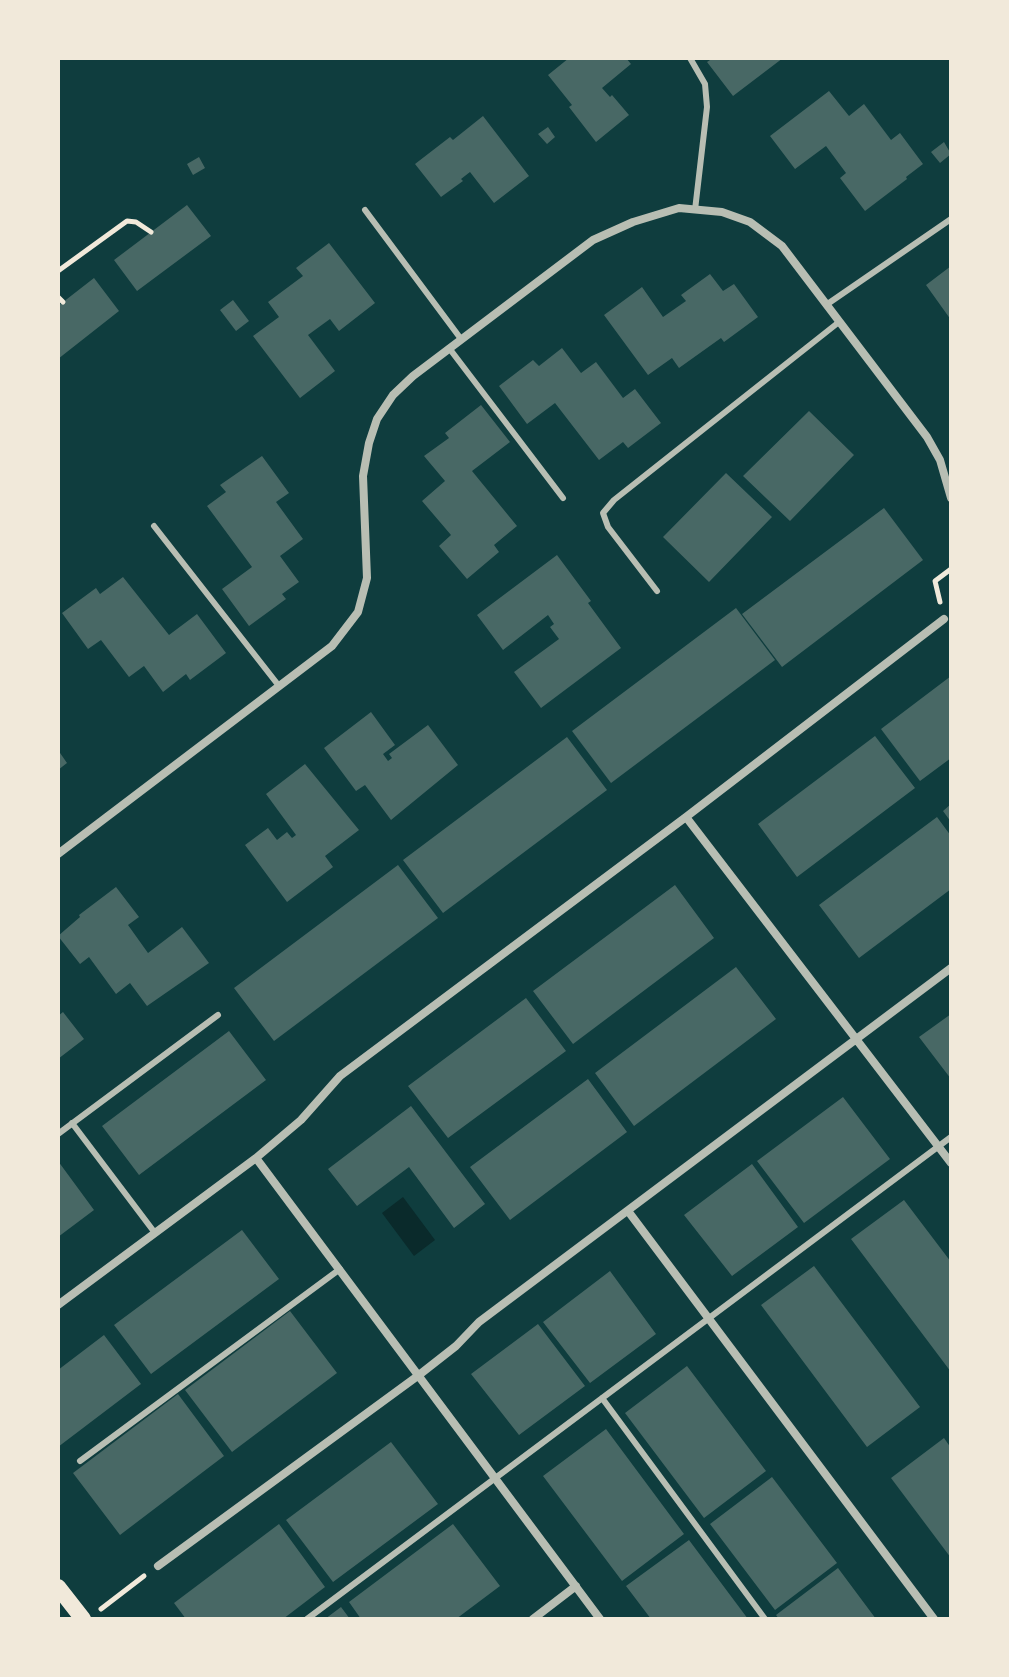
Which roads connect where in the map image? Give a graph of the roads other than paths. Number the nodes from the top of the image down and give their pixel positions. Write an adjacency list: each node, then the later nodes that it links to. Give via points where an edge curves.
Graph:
1 (690, 58): 3 (lane, via 705,84 707,107)
2 (365, 210): 7 (lane)
3 (695, 210): 5 (street, via 750,222 782,246); 7 (street, via 679,208 593,240)
4 (951, 219): 5 (lane)
5 (826, 305): 6 (street)
6 (839, 322): 10 (street, via 927,437); 12 (lane, via 603,513)
7 (461, 339): 8 (street)
8 (449, 348): 9 (lane); 14 (street, via 393,395 377,419 363,476 367,578 358,612 332,646)
9 (563, 498)
10 (951, 498)
11 (154, 526): 14 (lane)
12 (657, 591)
13 (944, 619): 15 (street)
14 (279, 686): 16 (street)
15 (686, 817): 19 (street); 24 (street, via 340,1076 301,1120)
16 (58, 854)
17 (951, 968): 19 (street)
18 (218, 1015): 20 (lane)
19 (858, 1039): 23 (street); 26 (street)
20 (72, 1123): 21 (lane); 27 (lane)
21 (58, 1134)
22 (951, 1137): 23 (lane)
23 (939, 1146): 25 (street); 30 (lane)
24 (256, 1158): 27 (street); 28 (street)
25 (951, 1163)
26 (628, 1211): 30 (street); 31 (street, via 479,1322)
27 (155, 1233): 29 (street)
28 (340, 1269): 31 (street); 33 (lane)
29 (58, 1305)
30 (708, 1319): 32 (lane); 43 (street)
31 (419, 1375): 34 (street); 35 (street)
32 (602, 1398): 34 (lane); 42 (lane)
33 (80, 1461)
34 (495, 1478): 36 (street); 39 (lane)
35 (158, 1566)
36 (576, 1586): 40 (street); 41 (street)
37 (58, 1587): 38 (main road)
38 (83, 1619)
39 (307, 1619)
40 (533, 1619)
41 (600, 1619)
42 (765, 1619)
43 (934, 1619)

